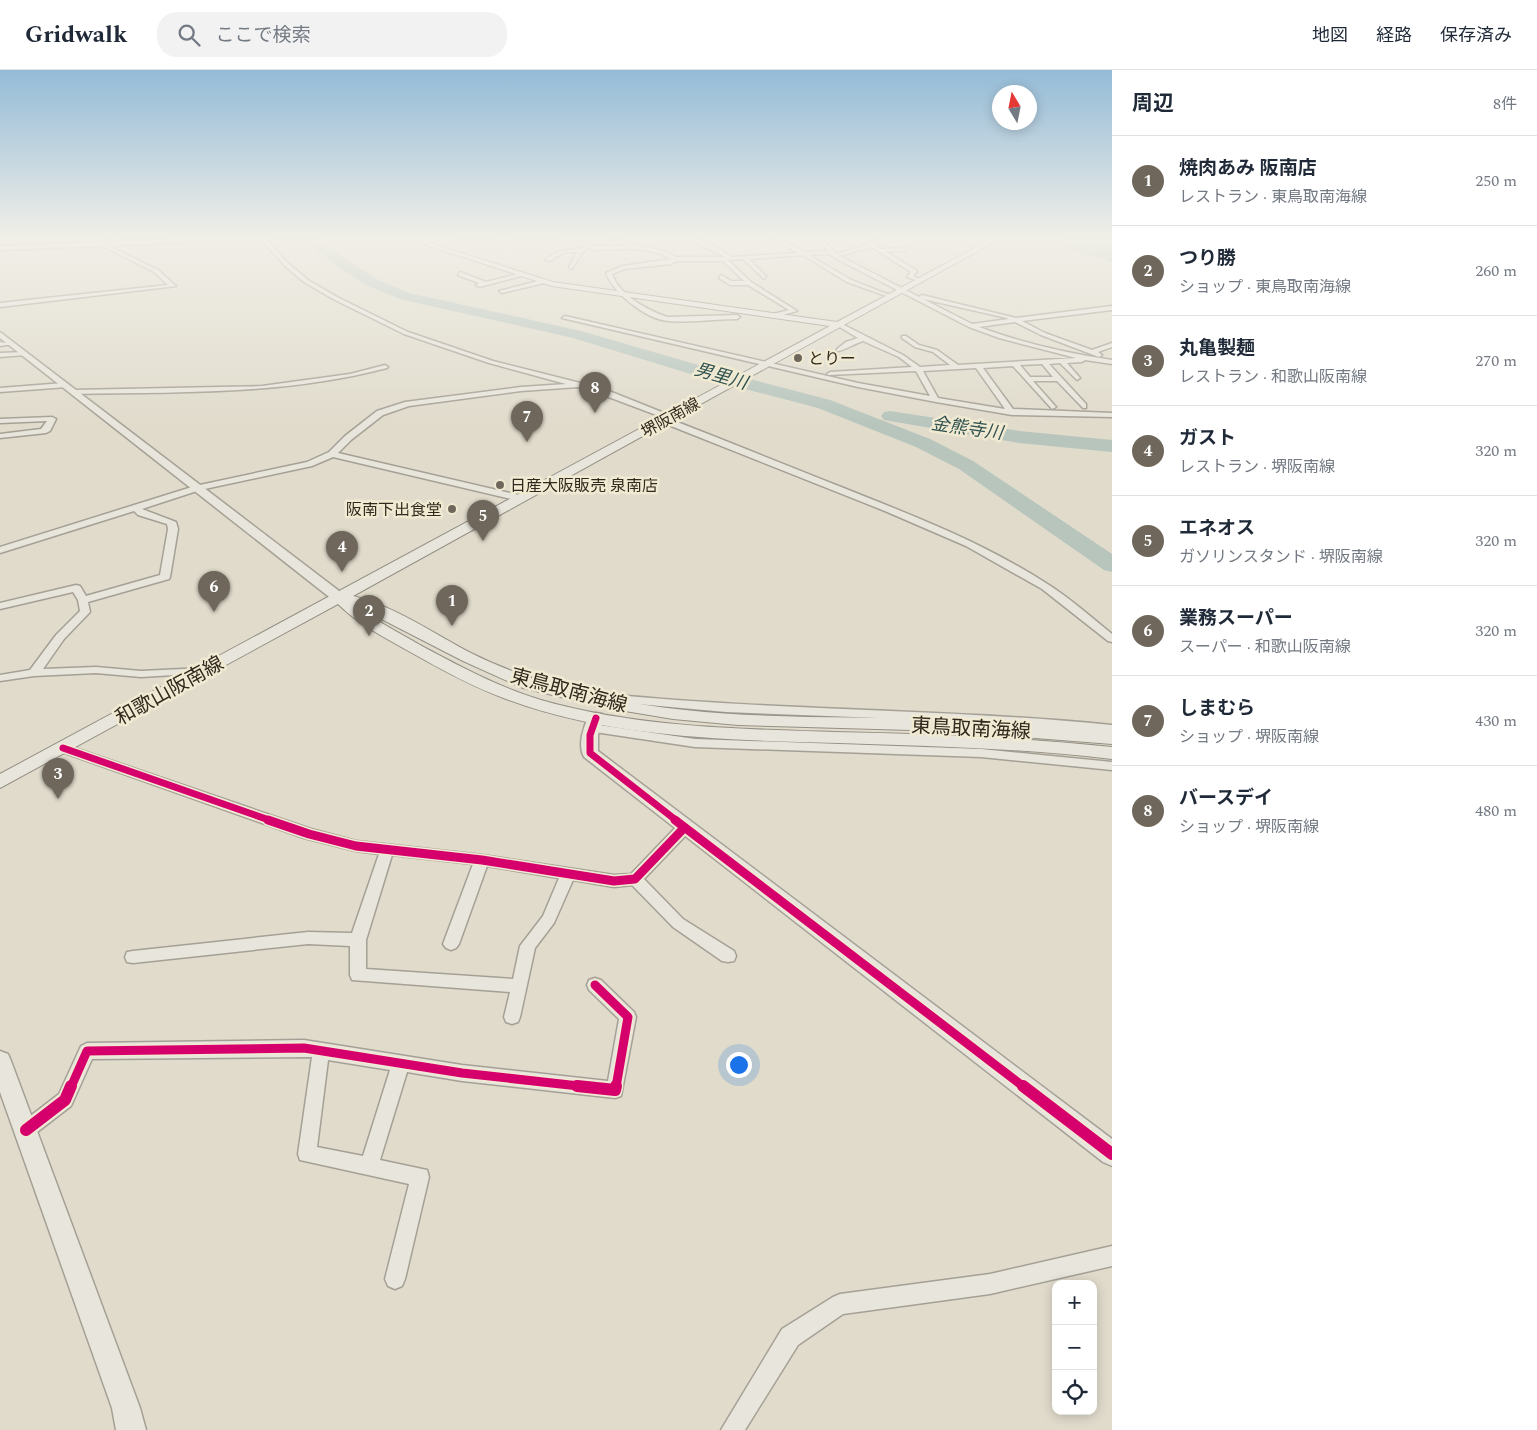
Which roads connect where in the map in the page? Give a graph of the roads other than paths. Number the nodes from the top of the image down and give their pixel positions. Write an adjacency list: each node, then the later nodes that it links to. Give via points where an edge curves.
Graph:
1 (50, 299): 9 (street)
2 (338, 299): 41 (street, via 406,333 491,362)
3 (631, 299): 11 (street, via 658,317 667,319 736,320)
4 (662, 299): 11 (main road)
5 (776, 299): 12 (street, via 794,311)
6 (886, 299): 15 (main road, 堺阪南線)
7 (919, 299): 16 (street)
8 (933, 299): 14 (street)
9 (0, 305)
10 (1112, 308): 14 (street)
11 (731, 309): 12 (main road)
12 (775, 315): 15 (main road)
13 (565, 318): 31 (street)
14 (1016, 320): 16 (street); 25 (street)
15 (840, 325): 19 (street); 31 (main road, 堺阪南線)
16 (971, 326): 25 (street, via 1001,337)
17 (0, 334): 21 (street)
18 (904, 337): 34 (street, via 935,351)
19 (862, 340): 23 (street, via 848,342); 35 (street, via 905,359)
20 (0, 344): 21 (street)
21 (11, 344): 24 (street)
22 (1112, 345): 25 (street)
23 (839, 350)
24 (24, 354): 26 (street); 40 (street)
25 (1092, 355): 27 (street); 28 (street)
26 (0, 356)
27 (1112, 361)
28 (1063, 362): 29 (street); 37 (street)
29 (1044, 363): 30 (street); 39 (street)
30 (1015, 364): 32 (street); 38 (street)
31 (766, 365): 36 (street); 49 (main road, 堺阪南線)
32 (978, 366): 34 (street); 47 (street)
33 (385, 367): 43 (street, via 350,376 255,389)
34 (957, 368): 35 (street)
35 (919, 370): 36 (street); 44 (street)
36 (818, 376): 44 (street)
37 (1077, 378)
38 (1028, 379): 39 (street); 46 (street)
39 (1058, 379): 45 (street)
40 (64, 385): 42 (street); 43 (street)
41 (580, 385): 49 (street); 52 (street, via 521,389 408,404 380,413)
42 (0, 390)
43 (74, 392): 53 (street)
44 (936, 400): 47 (street)
45 (1083, 406)
46 (1052, 407)
47 (1012, 412): 48 (street)
48 (1112, 415)
49 (670, 417): 54 (main road, 堺阪南線); 60 (street, via 904,515 1015,568 1075,607)
50 (0, 421): 51 (street, via 52,419 43,431)
51 (0, 436)
52 (332, 454): 53 (street, via 309,464); 54 (street)
53 (198, 488): 55 (street); 57 (street)
54 (520, 498): 57 (main road, 堺阪南線)
55 (135, 507): 56 (street); 58 (street, via 141,513 171,522 173,529 165,577)
56 (0, 550)
57 (338, 597): 61 (main road, 和歌山阪南線); 64 (main road, 東鳥取南海線, via 368,604 500,672 529,684); 65 (main road, 東鳥取南海線, via 353,613 450,669)
58 (82, 600): 59 (street, via 76,588); 62 (street, via 85,612 60,637)
59 (0, 606)
60 (1110, 639)
61 (204, 671): 62 (street); 68 (main road, 和歌山阪南線)
62 (34, 673): 63 (street)
63 (0, 678)
64 (572, 694): 66 (street, via 668,705 994,718); 67 (main road, 東鳥取南海線, via 673,714 738,720 946,725)
65 (594, 723): 69 (main road, 東鳥取南海線, via 738,734 954,741); 70 (street, via 695,743 981,753); 72 (street, via 590,753)
66 (1112, 730)
67 (1112, 738)
68 (63, 748): 71 (main road, 和歌山阪南線); 73 (street, via 309,834)
69 (1112, 753)
70 (1112, 766)
71 (0, 782)
72 (684, 828): 76 (street); 89 (street)
73 (387, 850): 74 (street); 77 (street)
74 (482, 860): 75 (street); 78 (street)
75 (568, 874): 76 (street, via 614,881); 82 (street, via 549,919 528,946)
76 (635, 879): 79 (street, via 678,923)
77 (358, 940): 80 (street, via 308,938); 82 (street, via 358,975)
78 (451, 944)
79 (728, 956)
80 (133, 957)
81 (595, 985): 86 (street, via 628,1017 615,1090)
82 (519, 986): 83 (street)
83 (512, 1018)
84 (321, 1051): 86 (street); 88 (street, via 304,1048 87,1051 65,1100); 90 (street, via 307,1154)
85 (0, 1061): 87 (street)
86 (401, 1063): 90 (street)
87 (9, 1104): 88 (street)
88 (26, 1130): 93 (street, via 123,1399)
89 (1112, 1154)
90 (368, 1166): 92 (street, via 420,1178)
91 (1112, 1256): 94 (street, via 990,1284 840,1304 790,1337)
92 (396, 1279)
93 (131, 1430)
94 (732, 1430)

